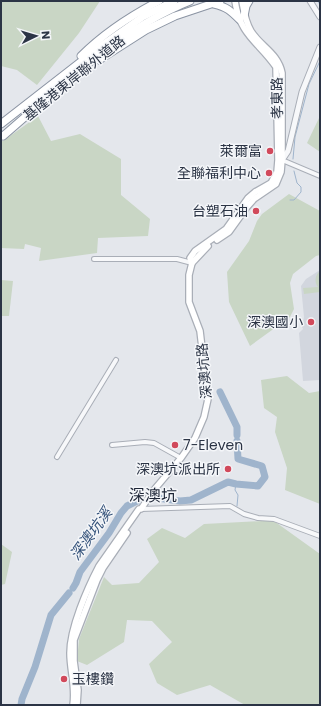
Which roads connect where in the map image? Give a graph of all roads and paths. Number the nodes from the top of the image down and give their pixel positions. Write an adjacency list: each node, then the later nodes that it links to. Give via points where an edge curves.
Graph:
1 (159, 1): 13 (highway, via 90,47)
2 (174, 1): 13 (highway, 基隆港東岸聯外道路, via 144,16)
3 (190, 1): 12 (highway, 基隆港東岸聯外道路, via 165,12 118,41)
4 (235, 1): 10 (main road, 孝東路)
5 (242, 1): 10 (main road, 孝東路)
6 (249, 1): 10 (highway)
7 (310, 1): 9 (street)
8 (217, 2): 10 (highway); 12 (highway, via 175,16 146,30)
9 (320, 17)
10 (242, 18): 16 (main road, 孝東路, via 249,36 276,67)
11 (320, 47): 16 (street, via 302,92 288,151)
12 (81, 70): 15 (highway, 基隆港東岸聯外道路)
13 (59, 78): 14 (highway, 基隆港東岸聯外道路)
14 (1, 124)
15 (3, 136)
16 (280, 160): 17 (street); 19 (main road, via 281,172 276,184 254,199 229,232 207,247)
17 (320, 176)
18 (94, 259): 19 (street, via 178,259)
19 (192, 263): 23 (main road, 深澳坑路, via 189,275 189,302 200,331 208,399 201,428)
20 (116, 360): 22 (street)
21 (112, 445): 23 (street, via 154,443)
22 (57, 457)
23 (181, 458): 24 (main road, 深澳坑路)
24 (142, 507): 25 (street, via 230,506 244,514 274,519); 26 (main road, 深澳坑路, via 99,566 75,623 70,643); 27 (main road, 深澳坑路, via 140,514 103,568 74,640)
25 (320, 536)
26 (73, 705)
27 (77, 705)

